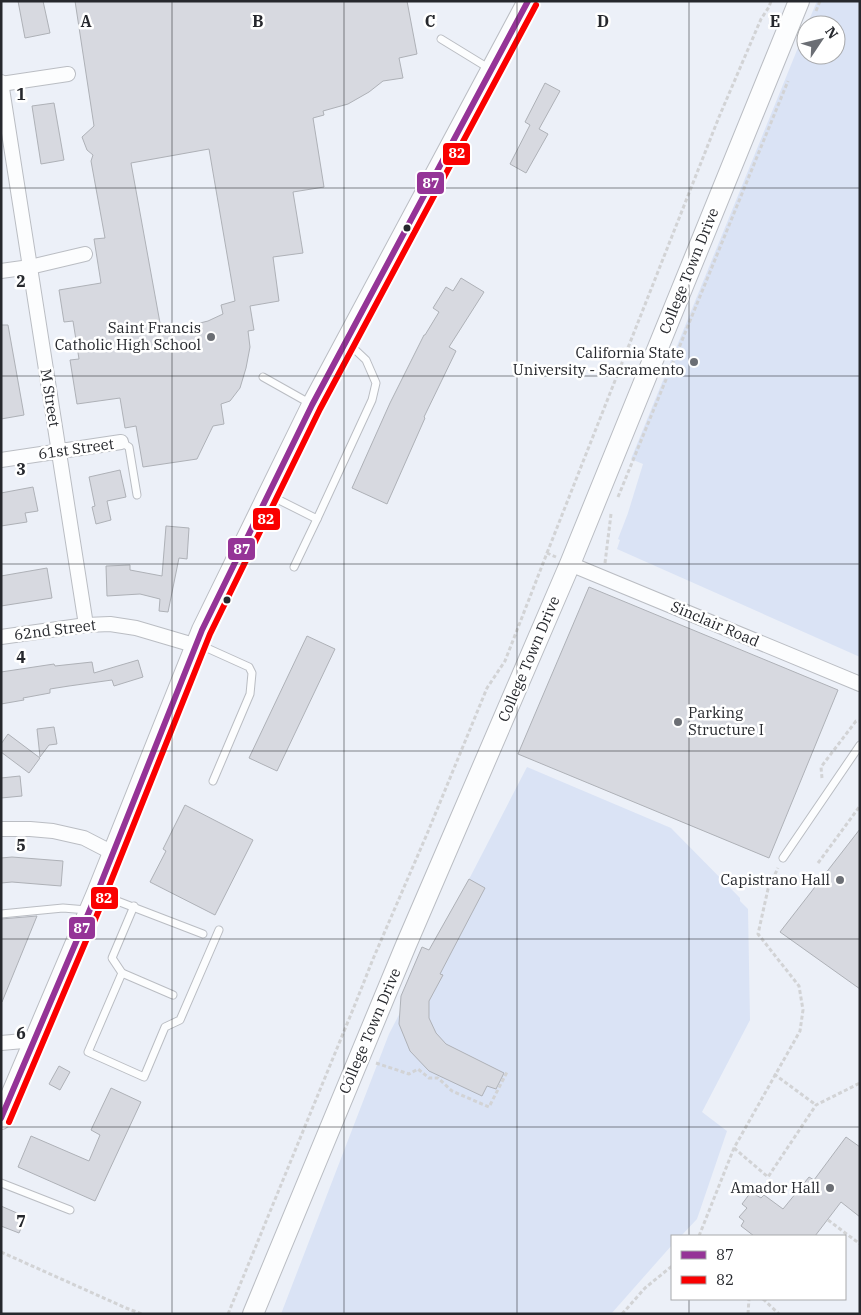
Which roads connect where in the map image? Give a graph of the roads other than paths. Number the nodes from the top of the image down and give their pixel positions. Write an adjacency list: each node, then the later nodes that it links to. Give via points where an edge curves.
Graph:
1 (528, 1): 4 (street)
2 (799, 1): 19 (street, College Town Drive)
3 (441, 40): 4 (lane)
4 (492, 70): 10 (street)
5 (68, 74): 6 (street)
6 (1, 84): 8 (street, M Street)
7 (85, 254): 8 (street)
8 (30, 267): 9 (street); 14 (street, M Street)
9 (1, 271)
10 (346, 342): 12 (street); 18 (lane, via 366,360 376,383 372,400)
11 (263, 377): 12 (lane)
12 (312, 405): 17 (street)
13 (121, 442): 14 (street, 61st Street); 16 (lane, via 129,447)
14 (58, 451): 15 (street, 61st Street); 21 (street, M Street)
15 (1, 460)
16 (138, 495)
17 (268, 495): 18 (lane); 23 (street)
18 (317, 518): 20 (lane)
19 (570, 564): 24 (street, Sinclair Road); 42 (street, College Town Drive, via 406,944)
20 (294, 567)
21 (86, 625): 22 (street, 62nd Street); 23 (street, 62nd Street, via 136,628)
22 (1, 637)
23 (197, 645): 26 (lane, via 249,667 252,673 250,694); 28 (street)
24 (860, 684)
25 (860, 745): 29 (lane)
26 (213, 781)
27 (1, 829): 28 (street, via 53,831 84,838)
28 (113, 853): 30 (street)
29 (782, 858)
30 (93, 902): 31 (lane); 32 (lane); 37 (street)
31 (134, 906): 34 (lane); 35 (lane, via 112,958)
32 (1, 914)
33 (219, 930): 35 (lane, via 180,1020 165,1026 144,1077 88,1052)
34 (203, 934)
35 (122, 973): 36 (lane)
36 (173, 995)
37 (35, 1040): 38 (street); 39 (street)
38 (1, 1042)
39 (1, 1119)
40 (1, 1183): 41 (lane)
41 (70, 1210)
42 (253, 1314)

